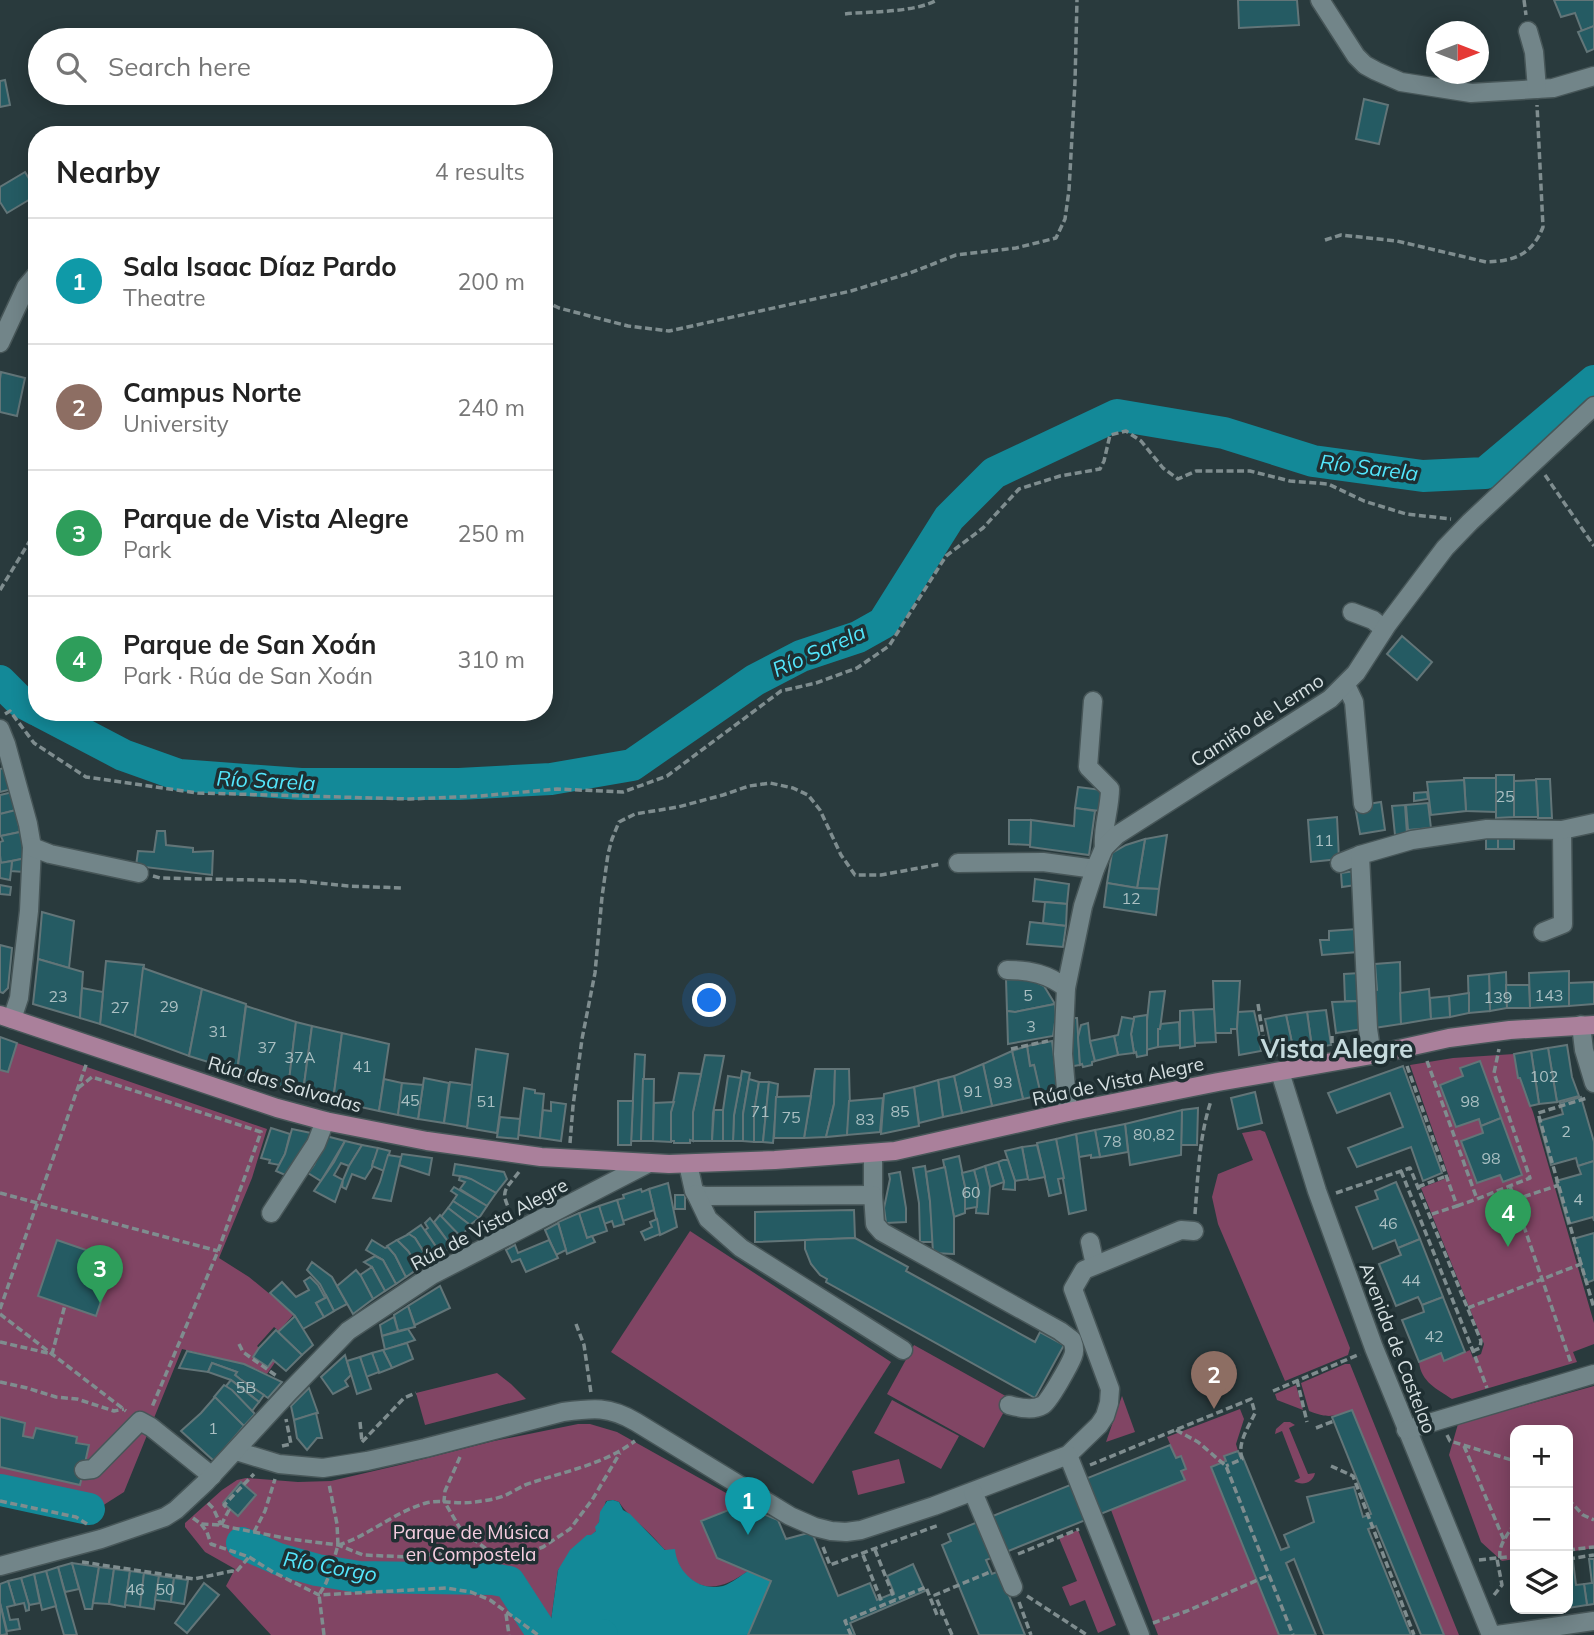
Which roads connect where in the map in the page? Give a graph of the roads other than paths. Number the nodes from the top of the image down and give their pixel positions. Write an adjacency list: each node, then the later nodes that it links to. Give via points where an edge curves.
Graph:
1 (1320, 0): 4 (street, via 1356,56 1387,77 1471,93)
2 (1528, 31): 4 (street)
3 (1594, 76): 4 (street)
4 (1542, 89)
5 (28, 285): 6 (street)
6 (0, 343)
7 (1594, 406): 9 (street, Camiño de Lermo, via 1445,548)
8 (1352, 612): 9 (street)
9 (1384, 629): 10 (street, Camiño de Lermo)
10 (1346, 685): 13 (street, via 1354,702); 17 (street, Camiño de Lermo, via 1117,835)
11 (1093, 701): 17 (street, via 1088,767 1110,789)
12 (0, 729): 16 (street)
13 (1363, 804)
14 (1594, 823): 15 (street)
15 (1562, 830): 18 (street, via 1487,829 1412,839); 23 (street, via 1563,924)
16 (32, 847): 22 (street); 26 (street, via 19,998)
17 (1104, 848): 21 (street, Camiño de Lermo)
18 (1360, 855): 20 (street); 28 (street)
19 (958, 863): 21 (street, via 1043,862)
20 (1340, 863)
21 (1095, 869): 25 (street, Camiño de Lermo)
22 (139, 873)
23 (1543, 932)
24 (1007, 970): 25 (street, via 1036,972)
25 (1066, 988): 31 (street, Camiño de Lermo, via 1063,1054)
26 (6, 1017): 32 (main road, Rúa das Salvadas)
27 (1587, 1025): 28 (main road, Rúa de Vista Alegre, via 1449,1038); 30 (street, via 1584,1050)
28 (1372, 1055): 29 (main road, Rúa de Vista Alegre)
29 (1280, 1072): 31 (main road, Rúa de Vista Alegre); 46 (street, Avenida de Castelao, via 1317,1191)
30 (1594, 1083)
31 (1068, 1112): 33 (main road, Rúa de Vista Alegre)
32 (325, 1121): 34 (main road, Rúa das Salvadas, via 427,1141); 39 (street, via 316,1144)
33 (873, 1154): 36 (main road, Rúa de Vista Alegre); 38 (street)
34 (567, 1159): 35 (main road, Rúa de Vista Alegre)
35 (649, 1163): 36 (main road, Rúa de Vista Alegre); 47 (street, Rúa de Vista Alegre, via 432,1275 348,1331)
36 (688, 1164): 37 (street)
37 (696, 1194): 38 (street); 43 (street, via 708,1219 741,1248)
38 (873, 1195): 45 (street, via 875,1224 882,1232 1072,1339 1073,1356 1048,1400 1032,1408)
39 (271, 1213)
40 (1194, 1231): 42 (street, via 1181,1230)
41 (1090, 1242): 42 (street)
42 (1095, 1265): 48 (street, via 1084,1269 1073,1289 1110,1389 1109,1403 1099,1425)
43 (903, 1350)
44 (1594, 1374): 46 (street)
45 (1009, 1405)
46 (1406, 1430): 56 (street, Avenida de Castelao)
47 (242, 1444): 50 (street, Rúa de Vista Alegre); 51 (street, via 260,1467 323,1468 425,1448 563,1412 610,1410 790,1516 831,1531 861,1530)
48 (1068, 1455): 51 (street); 55 (street)
49 (84, 1470): 50 (street, via 93,1469 140,1421 176,1453)
50 (212, 1476): 52 (street, Rúa de Vista Alegre, via 176,1510 152,1522)
51 (973, 1492): 53 (street)
52 (0, 1566)
53 (1013, 1587)
54 (1594, 1621): 57 (street)
55 (1145, 1630)
56 (1490, 1635)
57 (1497, 1635)

